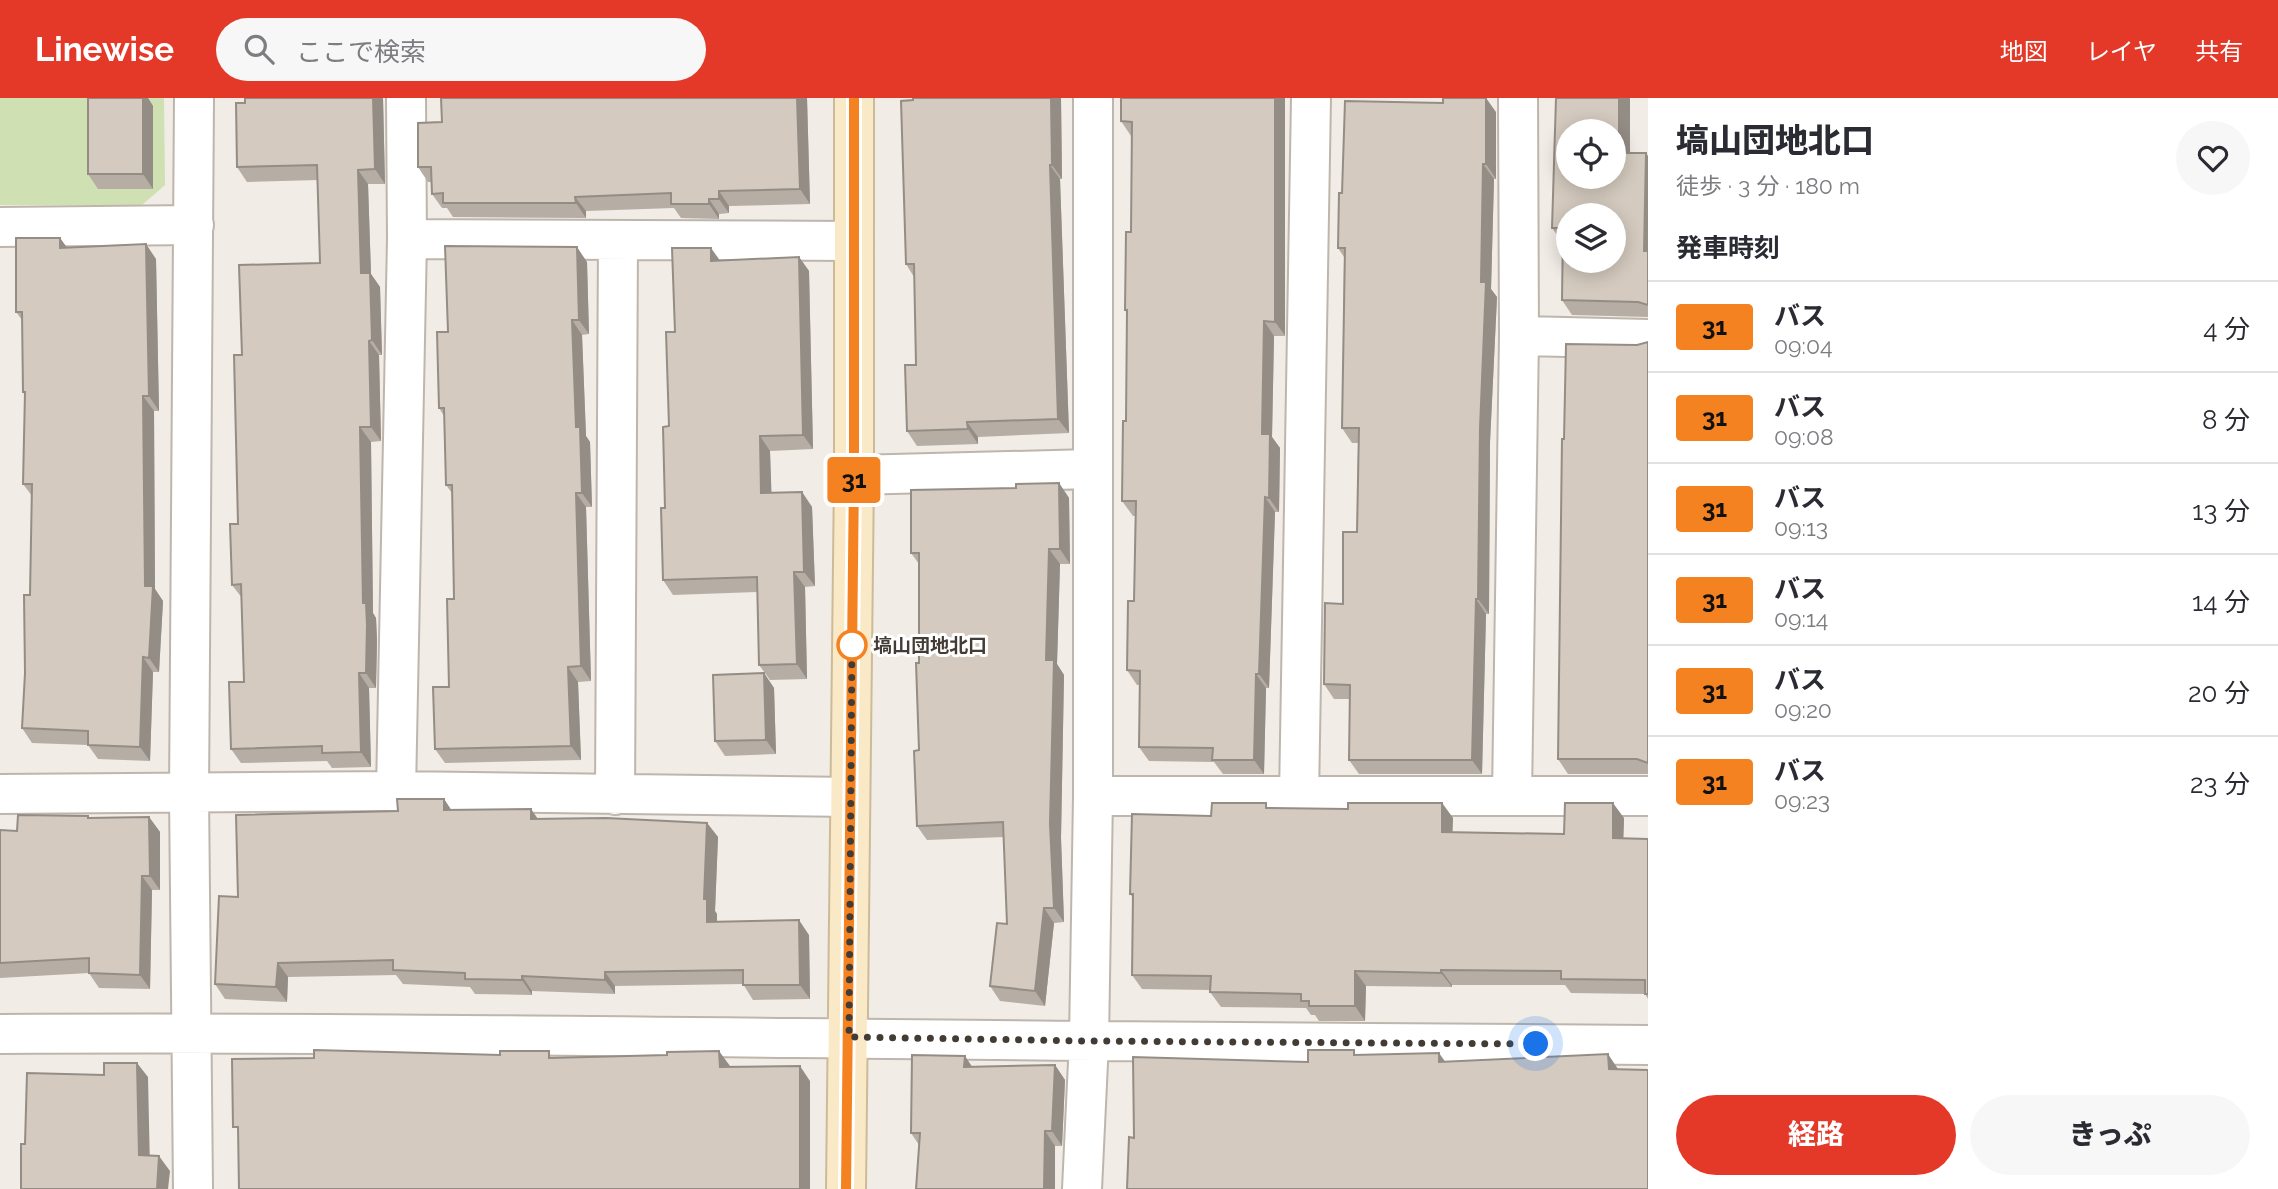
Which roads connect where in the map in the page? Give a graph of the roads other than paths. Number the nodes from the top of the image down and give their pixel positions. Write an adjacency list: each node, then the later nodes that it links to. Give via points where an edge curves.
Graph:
1 (194, 98): 7 (street)
2 (407, 98): 9 (street)
3 (854, 98): 11 (street)
4 (1093, 98): 14 (street)
5 (1311, 98): 24 (street)
6 (1518, 98): 12 (street)
7 (194, 225): 8 (street); 18 (street)
8 (0, 227)
9 (407, 239): 10 (street); 16 (street)
10 (618, 241): 11 (street); 19 (street)
11 (854, 241): 15 (street)
12 (1519, 336): 13 (street); 20 (street)
13 (1648, 339)
14 (1091, 468): 15 (street); 21 (street)
15 (854, 475): 23 (street)
16 (396, 791): 18 (street); 19 (street)
17 (0, 794): 18 (street)
18 (189, 794): 25 (street)
19 (615, 795): 23 (street)
20 (1512, 795): 22 (street); 24 (street)
21 (1093, 796): 24 (street); 28 (street)
22 (1648, 796)
23 (850, 797): 27 (street)
24 (1299, 797)
25 (192, 1033): 26 (street); 27 (street); 30 (street)
26 (0, 1034)
27 (849, 1037): 28 (street); 31 (street)
28 (1089, 1041): 29 (street); 32 (street)
29 (1648, 1045)
30 (193, 1189)
31 (846, 1189)
32 (1082, 1189)

